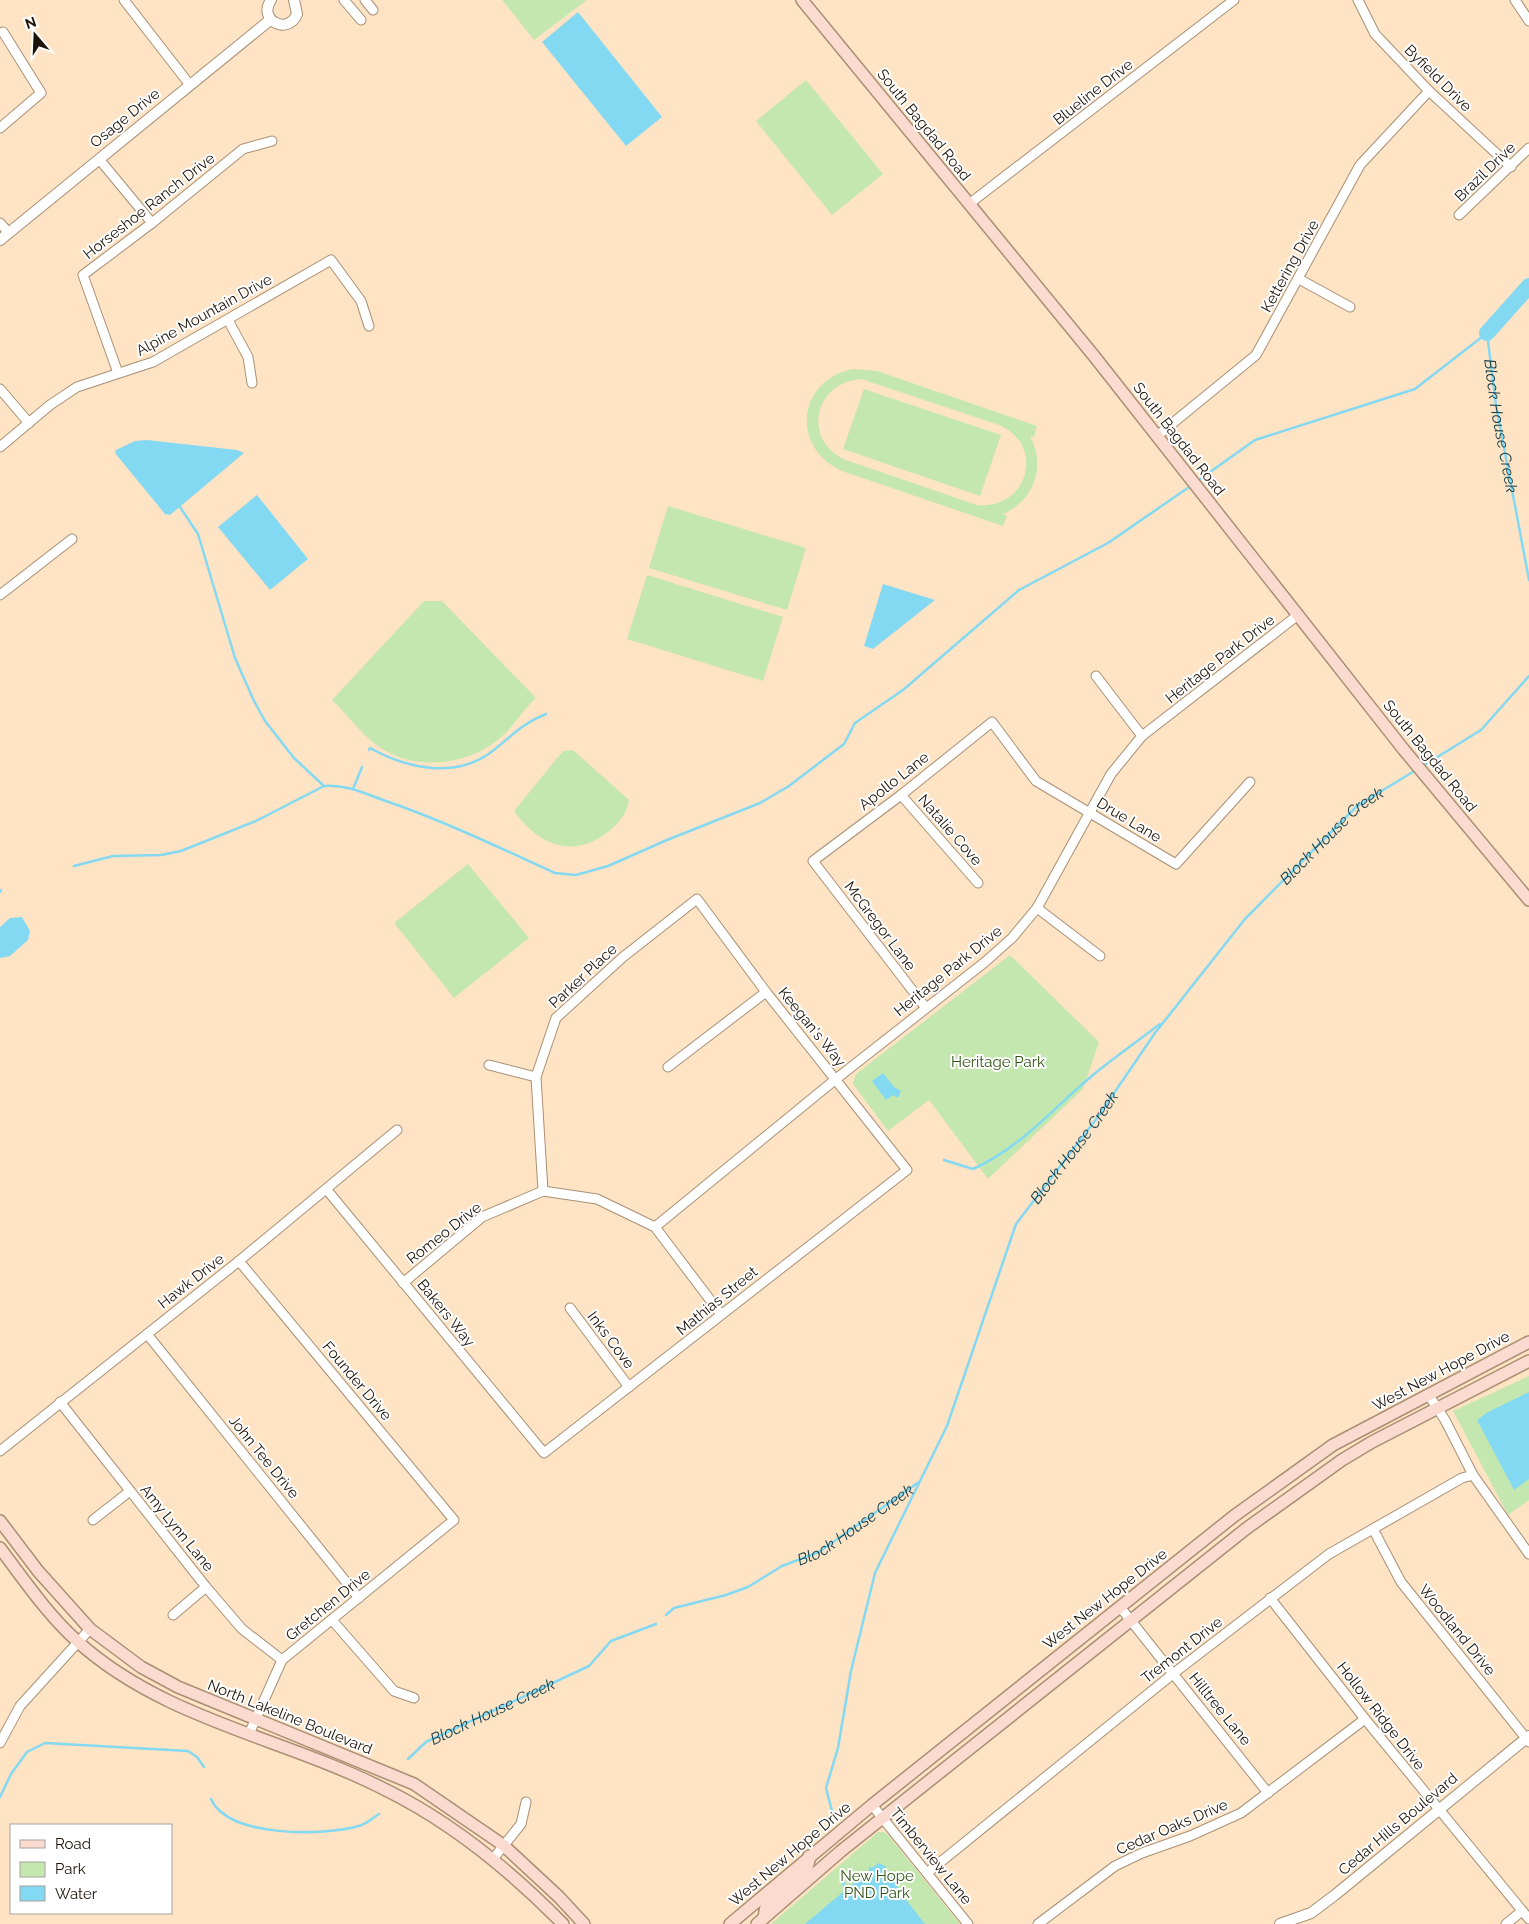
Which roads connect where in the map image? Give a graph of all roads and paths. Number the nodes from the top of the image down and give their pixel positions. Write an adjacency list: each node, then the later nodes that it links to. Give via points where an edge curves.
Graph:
1 (124, 0): 16 (street)
2 (271, 0): 12 (street, via 267,10)
3 (294, 0): 12 (street, via 297,14 292,22 283,26)
4 (344, 0): 13 (street)
5 (365, 0): 11 (street)
6 (802, 0): 23 (main road, South Bagdad Road)
7 (1234, 0): 10 (street, Blueline Drive)
8 (1358, 0): 17 (street, Byfield Drive, via 1375,34)
9 (1516, 0): 14 (street)
10 (1223, 3): 23 (street, Blueline Drive)
11 (373, 10)
12 (270, 20): 16 (street, Osage Drive)
13 (361, 20)
14 (1529, 21)
15 (3, 32): 18 (street, via 41,93)
16 (190, 85): 21 (street, Osage Drive)
17 (1429, 91): 22 (street, Byfield Drive); 29 (street, Kettering Drive, via 1360,165)
18 (0, 128)
19 (272, 141): 26 (street, Horseshoe Ranch Drive, via 243,149)
20 (1529, 148): 22 (street, Brazil Drive)
21 (99, 159): 26 (street); 27 (street, Osage Drive)
22 (1511, 167): 24 (street, Brazil Drive)
23 (969, 204): 37 (main road, South Bagdad Road)
24 (1459, 215)
25 (0, 222): 27 (street)
26 (152, 223): 33 (street, Horseshoe Ranch Drive, via 83,275)
27 (9, 233): 28 (street, Osage Drive)
28 (0, 240)
29 (1299, 279): 30 (street); 37 (street, Kettering Drive, via 1256,355)
30 (1350, 308)
31 (228, 320): 32 (street, Alpine Mountain Drive, via 330,260 361,301); 33 (street, Alpine Mountain Drive, via 154,362); 34 (street, via 248,357)
32 (369, 326)
33 (118, 373): 36 (street, Alpine Mountain Drive, via 77,387)
34 (252, 383)
35 (0, 389): 36 (street)
36 (29, 423): 38 (street, Alpine Mountain Drive)
37 (1157, 436): 41 (main road, South Bagdad Road)
38 (0, 447)
39 (72, 539): 40 (street)
40 (0, 594)
41 (1298, 615): 44 (street, Heritage Park Drive); 51 (main road, South Bagdad Road, via 1404,750)
42 (1096, 676): 44 (street)
43 (992, 722): 46 (street, Apollo Lane); 47 (street, Drue Lane, via 1036,781)
44 (1142, 736): 47 (street, Heritage Park Drive)
45 (1250, 782): 47 (street, Drue Lane, via 1176,864)
46 (901, 795): 48 (street, Apollo Lane); 49 (street, Natalie Cove)
47 (1088, 812): 52 (street, Heritage Park Drive)
48 (813, 861): 55 (street, McGregor Lane)
49 (978, 883)
50 (697, 899): 54 (street, Keegan's Way); 58 (street, Parker Place, via 622,957 556,1018)
51 (1529, 900)
52 (1037, 908): 53 (street); 55 (street, Heritage Park Drive, via 999,950)
53 (1100, 956)
54 (766, 992): 57 (street); 59 (street, Keegan's Way)
55 (926, 1008): 59 (street, Heritage Park Drive)
56 (490, 1065): 58 (street)
57 (668, 1067)
58 (536, 1077): 63 (street, Parker Place)
59 (836, 1079): 61 (street, Keegan's Way); 64 (street, Heritage Park Drive)
60 (397, 1130): 62 (street, Hawk Drive)
61 (908, 1170): 68 (street, Mathias Street)
62 (327, 1190): 65 (street, Hawk Drive); 66 (street, Bakers Way)
63 (543, 1191): 64 (street, via 597,1199); 66 (street, Romeo Drive, via 482,1217)
64 (655, 1227): 68 (street)
65 (239, 1261): 69 (street, Hawk Drive); 81 (street, Founder Drive)
66 (403, 1283): 77 (street, Bakers Way)
67 (570, 1308): 72 (street, Inks Cove)
68 (720, 1314): 72 (street, Mathias Street)
69 (147, 1334): 74 (street, Hawk Drive); 87 (street, John Tee Drive)
70 (1529, 1342): 73 (main road, West New Hope Drive)
71 (1529, 1361): 75 (main road, West New Hope Drive)
72 (629, 1387): 77 (street, Mathias Street)
73 (1428, 1394): 75 (street); 89 (main road, West New Hope Drive, via 1333,1445 1234,1516)
74 (60, 1402): 76 (street, Hawk Drive); 79 (street, Amy Lynn Lane)
75 (1436, 1410): 78 (street); 92 (main road, West New Hope Drive, via 1342,1460 1247,1528)
76 (0, 1451)
77 (544, 1453)
78 (1473, 1475): 83 (street, Tremont Drive, via 1462,1478); 85 (street)
79 (130, 1491): 80 (street); 86 (street, Amy Lynn Lane)
80 (93, 1520)
81 (454, 1520): 87 (street, Gretchen Drive)
82 (0, 1521): 93 (main road, North Lakeline Boulevard, via 38,1571)
83 (1374, 1529): 88 (street, Tremont Drive, via 1329,1554); 101 (street, Woodland Drive, via 1401,1582)
84 (0, 1548): 94 (main road, North Lakeline Boulevard)
85 (1529, 1554)
86 (206, 1587): 90 (street); 95 (street, Amy Lynn Lane, via 242,1629)
87 (359, 1598): 91 (street, Gretchen Drive)
88 (1270, 1598): 96 (street, Tremont Drive); 99 (street, Hollow Ridge Drive)
89 (1120, 1607): 92 (street, Hilltree Lane); 105 (main road, West New Hope Drive)
90 (173, 1615)
91 (332, 1620): 95 (street, Gretchen Drive); 97 (street, via 394,1691)
92 (1130, 1620): 96 (street, Hilltree Lane); 107 (main road, West New Hope Drive)
93 (90, 1629): 94 (street); 98 (main road, North Lakeline Boulevard, via 141,1666 178,1687)
94 (78, 1642): 100 (main road, North Lakeline Boulevard, via 141,1687); 102 (street, via 20,1706)
95 (282, 1660): 98 (street, Gretchen Drive)
96 (1174, 1674): 103 (street, Hilltree Lane); 111 (street, Tremont Drive)
97 (414, 1698)
98 (256, 1718): 100 (street, Gretchen Drive); 108 (main road, North Lakeline Boulevard, via 414,1784)
99 (1365, 1718): 103 (street, Cedar Oaks Drive); 106 (street, Hollow Ridge Drive)
100 (249, 1734): 110 (main road, North Lakeline Boulevard, via 330,1764 387,1790 445,1824)
101 (1528, 1739): 106 (street, Cedar Hills Boulevard)
102 (0, 1743)
103 (1268, 1792): 119 (street, Cedar Oaks Drive, via 1241,1813 1115,1866)
104 (526, 1802): 108 (street, via 521,1824)
105 (872, 1805): 107 (street, Timberview Lane); 109 (main road, West New Hope Drive)
106 (1438, 1809): 112 (street, Hollow Ridge Drive); 120 (street, Cedar Hills Boulevard, via 1311,1913)
107 (883, 1818): 111 (street, Timberview Lane); 114 (main road, West New Hope Drive)
108 (503, 1845): 110 (street); 116 (main road, North Lakeline Boulevard)
109 (809, 1856): 114 (main road, via 810,1864 805,1871 767,1903); 117 (main road, West New Hope Drive)
110 (493, 1858): 115 (main road, North Lakeline Boulevard)
111 (927, 1873): 118 (street, Timberview Lane)
112 (1522, 1911): 113 (street, Hollow Ridge Drive); 121 (street)
113 (1529, 1919)
114 (760, 1921)
115 (563, 1924)
116 (584, 1924)
117 (730, 1924)
118 (968, 1924)
119 (1038, 1924)
120 (1280, 1924)
121 (1506, 1924)

